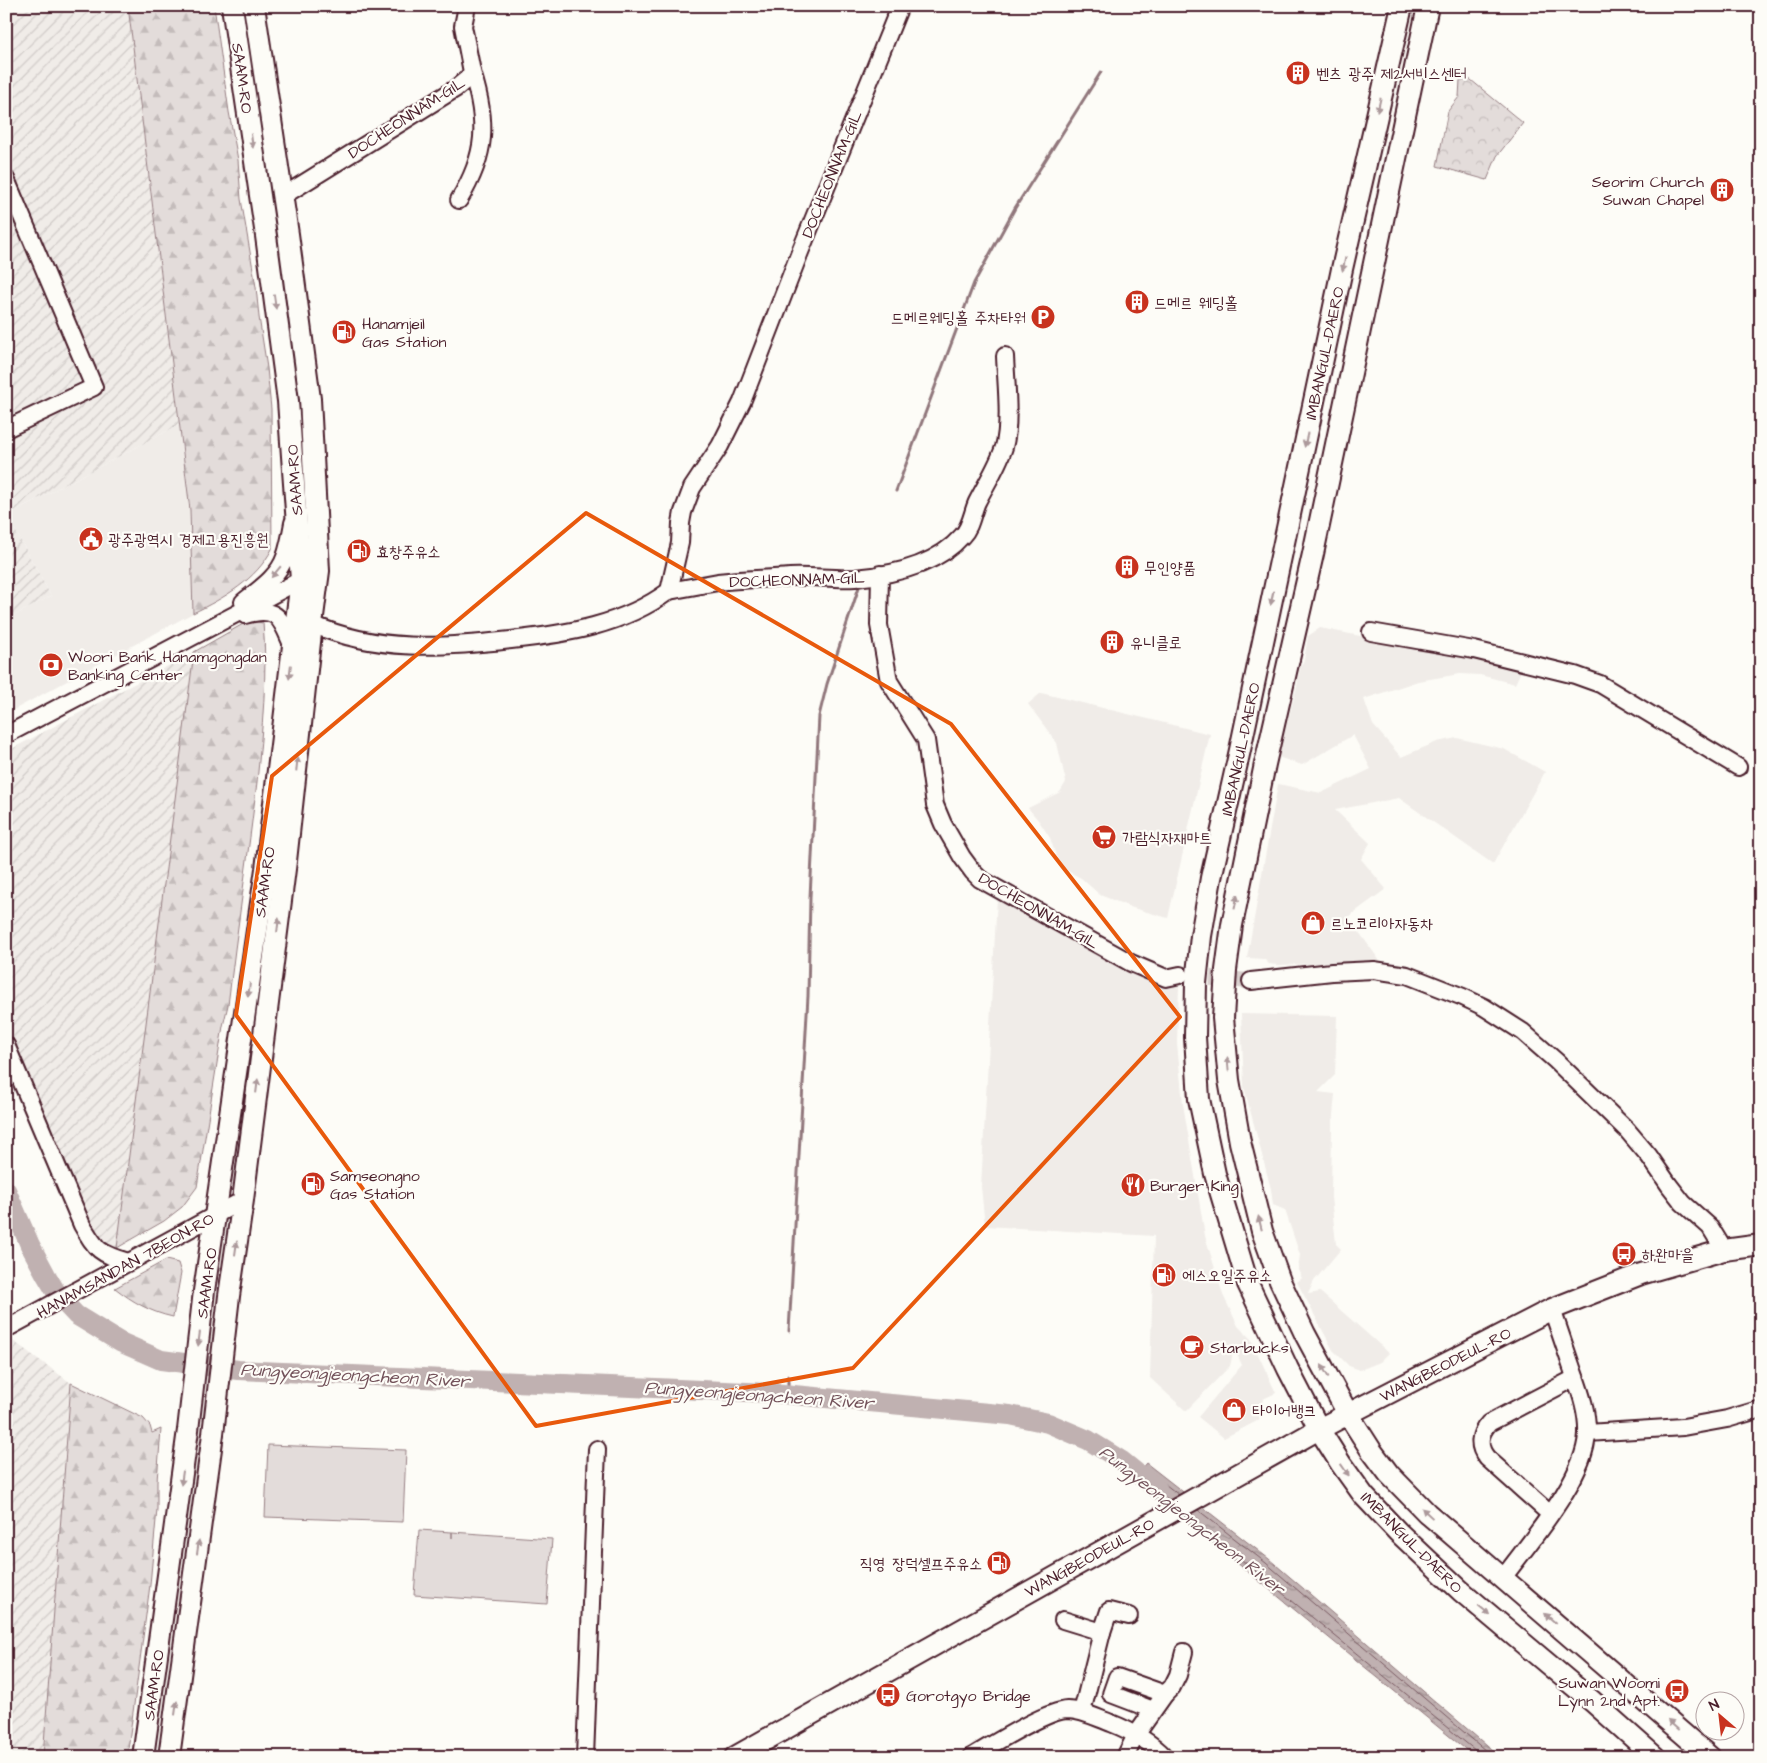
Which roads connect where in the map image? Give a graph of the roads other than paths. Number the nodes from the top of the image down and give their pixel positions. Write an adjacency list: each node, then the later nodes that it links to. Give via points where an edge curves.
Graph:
1 (232, 6): 13 (main road, SAAM-RO, one-way to 13, via 288,401)
2 (254, 6): 9 (main road, SAAM-RO)
3 (467, 6): 7 (street, DOCHEONNAM-GIL, via 464,26)
4 (900, 6): 16 (street, DOCHEONNAM-GIL, via 742,402 720,446 692,488 681,523)
5 (1402, 6): 36 (main road, IMBANGUL-DAERO, one-way to 36, via 1211,878 1200,936 1196,983 1199,1099 1214,1174 1248,1284)
6 (1428, 6): 35 (main road, IMBANGUL-DAERO, one-way to 6, via 1286,1295 1262,1232 1229,1080 1224,1018 1226,970 1231,929 1265,764 1313,554)
7 (472, 72): 9 (street, DOCHEONNAM-GIL, via 455,89); 10 (street, via 480,96 482,138 478,163)
8 (6, 179): 12 (street, via 94,387)
9 (283, 196): 15 (main road, SAAM-RO, via 310,400)
10 (460, 200)
11 (1005, 356): 14 (street, via 1007,430 1004,447 964,534 935,557 916,566)
12 (6, 429)
13 (296, 510): 15 (main road, SAAM-RO); 17 (street, one-way to 17, via 285,558 278,570)
14 (880, 574): 16 (street, DOCHEONNAM-GIL, via 854,578 793,577 719,582); 23 (street, DOCHEONNAM-GIL, via 879,625 889,681 926,740 935,805 967,865 980,878 1131,963 1166,978)
15 (310, 575): 17 (street); 18 (main road, SAAM-RO); 20 (main road, SAAM-RO)
16 (669, 591): 18 (street, DOCHEONNAM-GIL, via 646,607 588,628 461,646 389,644 334,634)
17 (216, 624): 20 (street, via 258,611 268,612 279,619); 21 (street)
18 (312, 624): 26 (main road, SAAM-RO, one-way to 18)
19 (1371, 632): 22 (street, via 1474,650 1600,684)
20 (293, 647): 27 (main road, SAAM-RO, one-way to 27, via 266,869)
21 (6, 734)
22 (1738, 767)
23 (1180, 975)
24 (1251, 981): 29 (street, via 1374,970 1407,975 1484,1008 1523,1032 1550,1055 1627,1130 1683,1203 1710,1227)
25 (6, 1045): 30 (street, via 82,1225 100,1251)
26 (243, 1200): 27 (street, HANAMSANDAN 7BEON-RO); 50 (main road, SAAM-RO, one-way to 26)
27 (216, 1215): 30 (street, HANAMSANDAN 7BEON-RO); 49 (main road, SAAM-RO, one-way to 49)
28 (1761, 1244): 29 (main road, WANGBEODEUL-RO)
29 (1724, 1250): 31 (main road, WANGBEODEUL-RO, via 1641,1274)
30 (128, 1262): 32 (street, HANAMSANDAN 7BEON-RO)
31 (1552, 1309): 33 (street); 35 (main road, WANGBEODEUL-RO)
32 (12, 1326)
33 (1575, 1378): 37 (street, via 1584,1402); 39 (street, via 1489,1423 1482,1430 1482,1452)
34 (1761, 1409): 37 (street, via 1683,1427)
35 (1348, 1414): 36 (main road, WANGBEODEUL-RO); 40 (main road, IMBANGUL-DAERO, one-way to 35, via 1427,1513 1389,1474)
36 (1318, 1429): 52 (main road, WANGBEODEUL-RO); 56 (main road, IMBANGUL-DAERO, one-way to 56, via 1364,1496 1398,1532 1461,1591)
37 (1587, 1433): 39 (street, via 1584,1455 1576,1475)
38 (597, 1449): 51 (street)
39 (1550, 1514): 40 (street)
40 (1503, 1578): 57 (main road, IMBANGUL-DAERO, one-way to 40)
41 (1128, 1616): 43 (street, via 1109,1611)
42 (1063, 1620): 43 (street)
43 (1102, 1632): 47 (street)
44 (1184, 1652): 45 (street, via 1178,1675)
45 (1165, 1694): 46 (street); 46 (street, via 1117,1677 1111,1694)
46 (1153, 1710): 48 (street)
47 (1082, 1712): 48 (street); 53 (street, via 1068,1710 1049,1714)
48 (1136, 1735): 54 (street); 55 (street, via 1154,1745)
49 (143, 1757)
50 (169, 1757)
51 (584, 1757)
52 (735, 1757)
53 (971, 1757)
54 (1125, 1757)
55 (1165, 1757)
56 (1655, 1757)
57 (1710, 1757)

